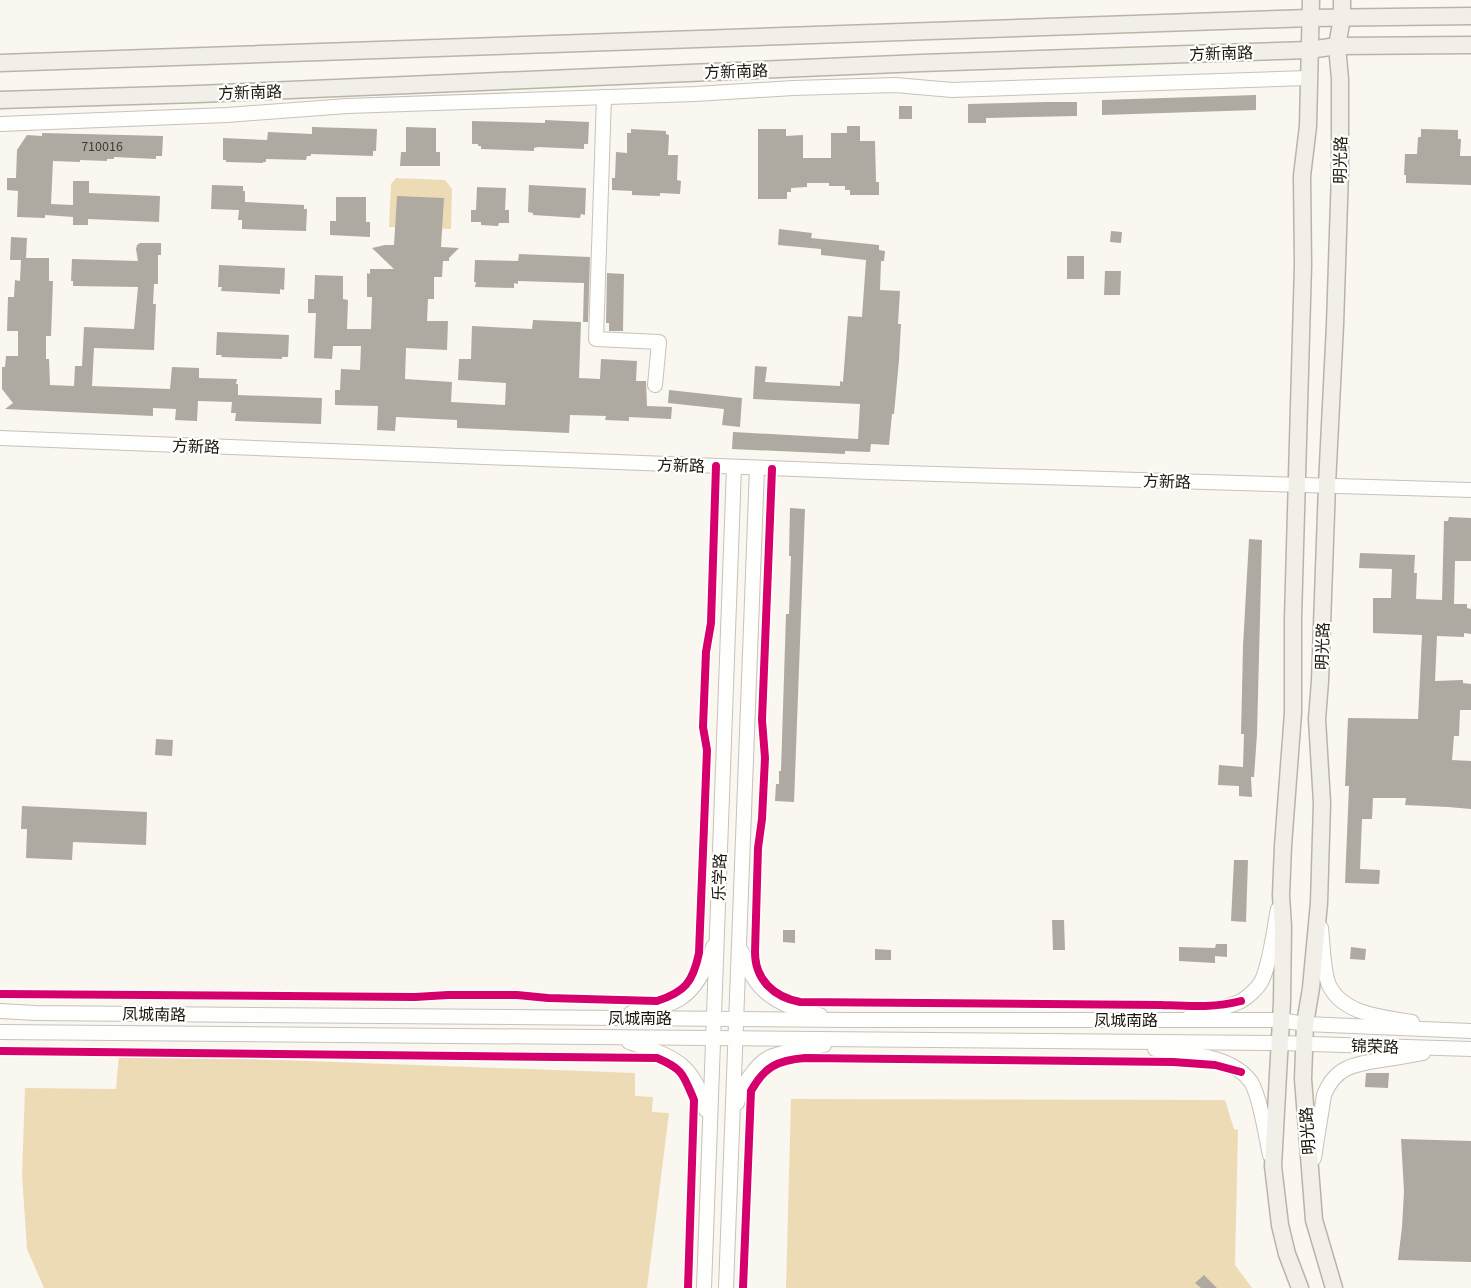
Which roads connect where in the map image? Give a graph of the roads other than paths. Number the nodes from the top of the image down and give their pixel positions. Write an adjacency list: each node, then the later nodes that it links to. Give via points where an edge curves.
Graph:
1 (1311, 0): 4 (main road, 明光路)
2 (1342, 0): 5 (main road, 明光路)
3 (1471, 16): 5 (main road, 方新南路)
4 (1310, 18): 5 (main road, 方新南路); 8 (main road, 明光路); 9 (main road, 方新南路)
5 (1342, 18): 7 (main road, 明光路)
6 (1471, 45): 7 (main road, 方新南路)
7 (1337, 46): 8 (main road, 方新南路); 19 (main road, 明光路, via 1340,172)
8 (1309, 50): 10 (main road, 明光路); 12 (main road, 方新南路)
9 (0, 63)
10 (1308, 78): 11 (street, via 952,90 895,85); 18 (main road, 明光路, via 1302,176)
11 (604, 97): 13 (street); 14 (street, via 596,339 659,342)
12 (0, 100)
13 (0, 124)
14 (655, 385)
15 (0, 438): 16 (street, 方新路)
16 (734, 467): 17 (street, 方新路); 23 (street, 乐学路)
17 (757, 468): 18 (street, 方新路); 24 (street, 乐学路)
18 (1298, 484): 19 (street, 方新路); 21 (main road, 明光路, via 1293,713)
19 (1327, 485): 20 (street, 方新路); 22 (main road, 明光路, via 1317,719 1322,803)
20 (1471, 490)
21 (1281, 895): 30 (street, via 1264,976 1253,992 1227,1006); 31 (main road, 明光路)
22 (1319, 903): 32 (main road, 明光路); 33 (street, via 1326,975 1342,1001 1372,1014)
23 (717, 934): 26 (street, via 698,980 680,998); 27 (street, 乐学路)
24 (739, 936): 28 (street, 乐学路); 29 (street, via 747,967 775,1000 813,1014)
25 (0, 1011): 26 (street, 凤城南路)
26 (613, 1018): 27 (street, 凤城南路)
27 (714, 1019): 28 (street, 凤城南路); 36 (street, 乐学路)
28 (736, 1019): 29 (street, 凤城南路); 37 (street, 乐学路)
29 (849, 1020): 30 (street, 凤城南路)
30 (1159, 1020): 31 (street, 凤城南路)
31 (1280, 1020): 32 (street, 锦荣路); 40 (main road, 明光路)
32 (1305, 1024): 33 (street, 锦荣路); 41 (main road, 明光路)
33 (1468, 1031)
34 (0, 1032): 35 (street, 凤城南路)
35 (613, 1038): 36 (street, 凤城南路); 44 (street, via 664,1054 689,1071 702,1095)
36 (713, 1039): 37 (street, 凤城南路); 44 (street, 乐学路)
37 (735, 1039): 38 (street, 凤城南路); 45 (street, 乐学路)
38 (848, 1040): 39 (street, 凤城南路); 45 (street, via 772,1056 762,1062 739,1095)
39 (1109, 1042): 40 (street, 凤城南路); 46 (street, via 1206,1057 1241,1072 1256,1095)
40 (1279, 1043): 41 (street, 锦荣路); 46 (main road, 明光路)
41 (1304, 1044): 42 (street, 锦荣路); 47 (main road, 明光路)
42 (1456, 1048): 43 (street, 锦荣路); 47 (street, via 1356,1064 1339,1073 1324,1095)
43 (1471, 1049)
44 (710, 1127): 48 (street, 乐学路)
45 (732, 1128): 49 (street, 乐学路)
46 (1273, 1166): 50 (main road, 明光路, via 1280,1226)
47 (1311, 1184): 51 (main road, 明光路, via 1314,1220)
48 (704, 1288)
49 (726, 1288)
50 (1300, 1288)
51 (1334, 1288)

